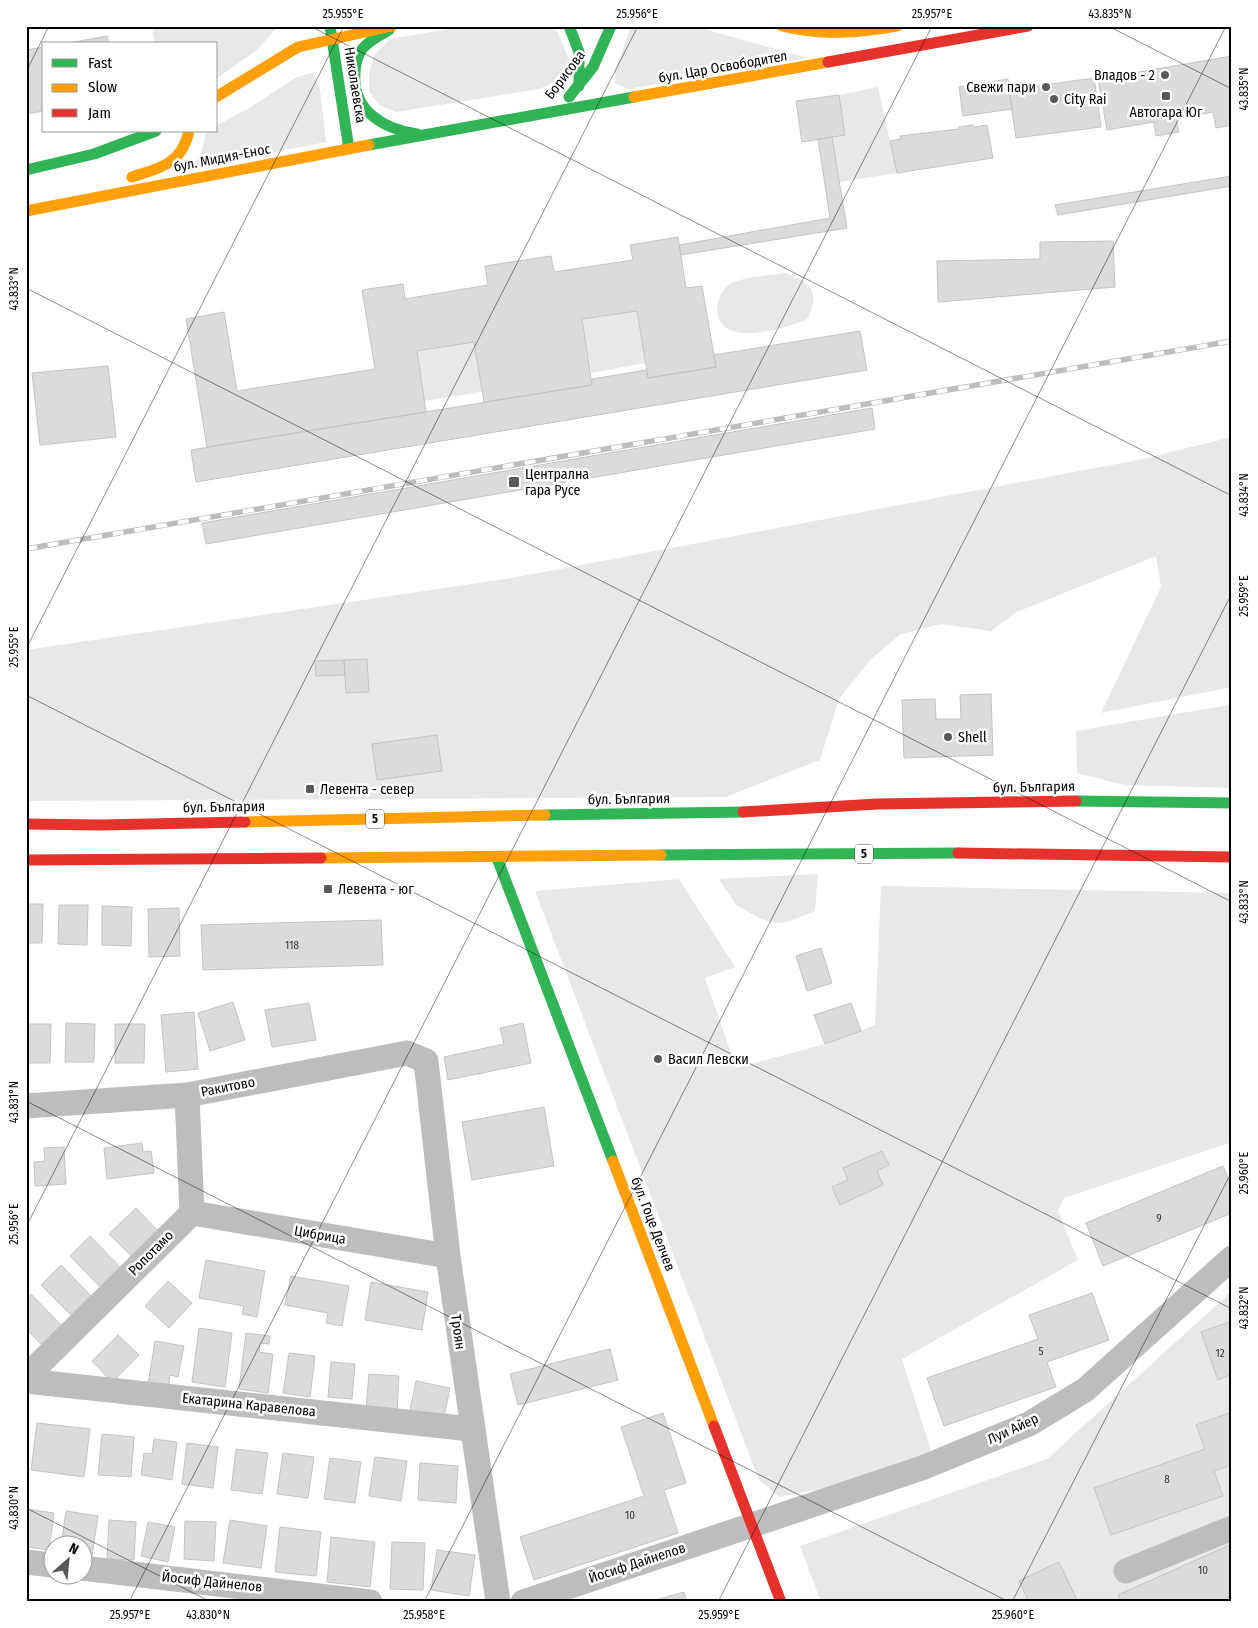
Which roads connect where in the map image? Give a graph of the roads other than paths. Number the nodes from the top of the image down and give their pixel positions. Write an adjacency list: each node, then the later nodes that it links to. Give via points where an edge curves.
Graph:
1 (330, 26): 8 (main road, Николаевска)
2 (393, 26): 8 (main road); 14 (main road, via 364,46 354,76 356,93 368,112 390,129)
3 (569, 26): 9 (main road, via 579,52)
4 (611, 26): 9 (main road, Борисова, via 593,66)
5 (782, 26): 6 (main road, бул. Цар Освободител, via 840,35)
6 (897, 26)
7 (1028, 26): 11 (main road, бул. Цар Освободител)
8 (332, 39): 10 (main road, via 298,47); 15 (main road, Николаевска)
9 (579, 86): 11 (main road, Борисова)
10 (218, 96)
11 (555, 114): 14 (main road, бул. Цар Освободител)
12 (153, 132): 16 (main road, via 94,154)
13 (189, 132): 17 (main road, via 185,150 167,165)
14 (424, 135): 15 (main road, бул. Мидия-Енос)
15 (350, 149): 17 (main road, бул. Мидия-Енос)
16 (26, 170)
17 (38, 209): 18 (main road, бул. Мидия-Енос)
18 (26, 211)
19 (1232, 803): 20 (main road, бул. България / 5, via 1132,800 877,804 724,813)
20 (26, 824)
21 (497, 858): 22 (main road, 5, via 986,853); 23 (main road, 5); 33 (main road, бул. Гоце Делчев)
22 (1232, 858)
23 (26, 860)
24 (426, 1062): 25 (street, Ракитово, via 407,1053); 28 (street, Троян)
25 (187, 1095): 26 (street, Ракитово); 27 (street)
26 (26, 1106)
27 (192, 1213): 28 (street, Цибрица); 30 (street, Ропотамо)
28 (448, 1256): 32 (street, Троян)
29 (1232, 1258): 33 (street, Луи Айер, via 1086,1390 1029,1424 922,1468)
30 (26, 1377)
31 (26, 1381): 32 (street, Екатарина Каравелова)
32 (471, 1429): 40 (street, Троян)
33 (752, 1526): 41 (street, Йосиф Дайнелов); 42 (main road, бул. Гоце Делчев)
34 (1232, 1528): 38 (street)
35 (26, 1562): 36 (street)
36 (42, 1564)
37 (92, 1569): 39 (street, Йосиф Дайнелов)
38 (1126, 1571)
39 (370, 1602)
40 (498, 1602)
41 (523, 1602)
42 (781, 1602)

